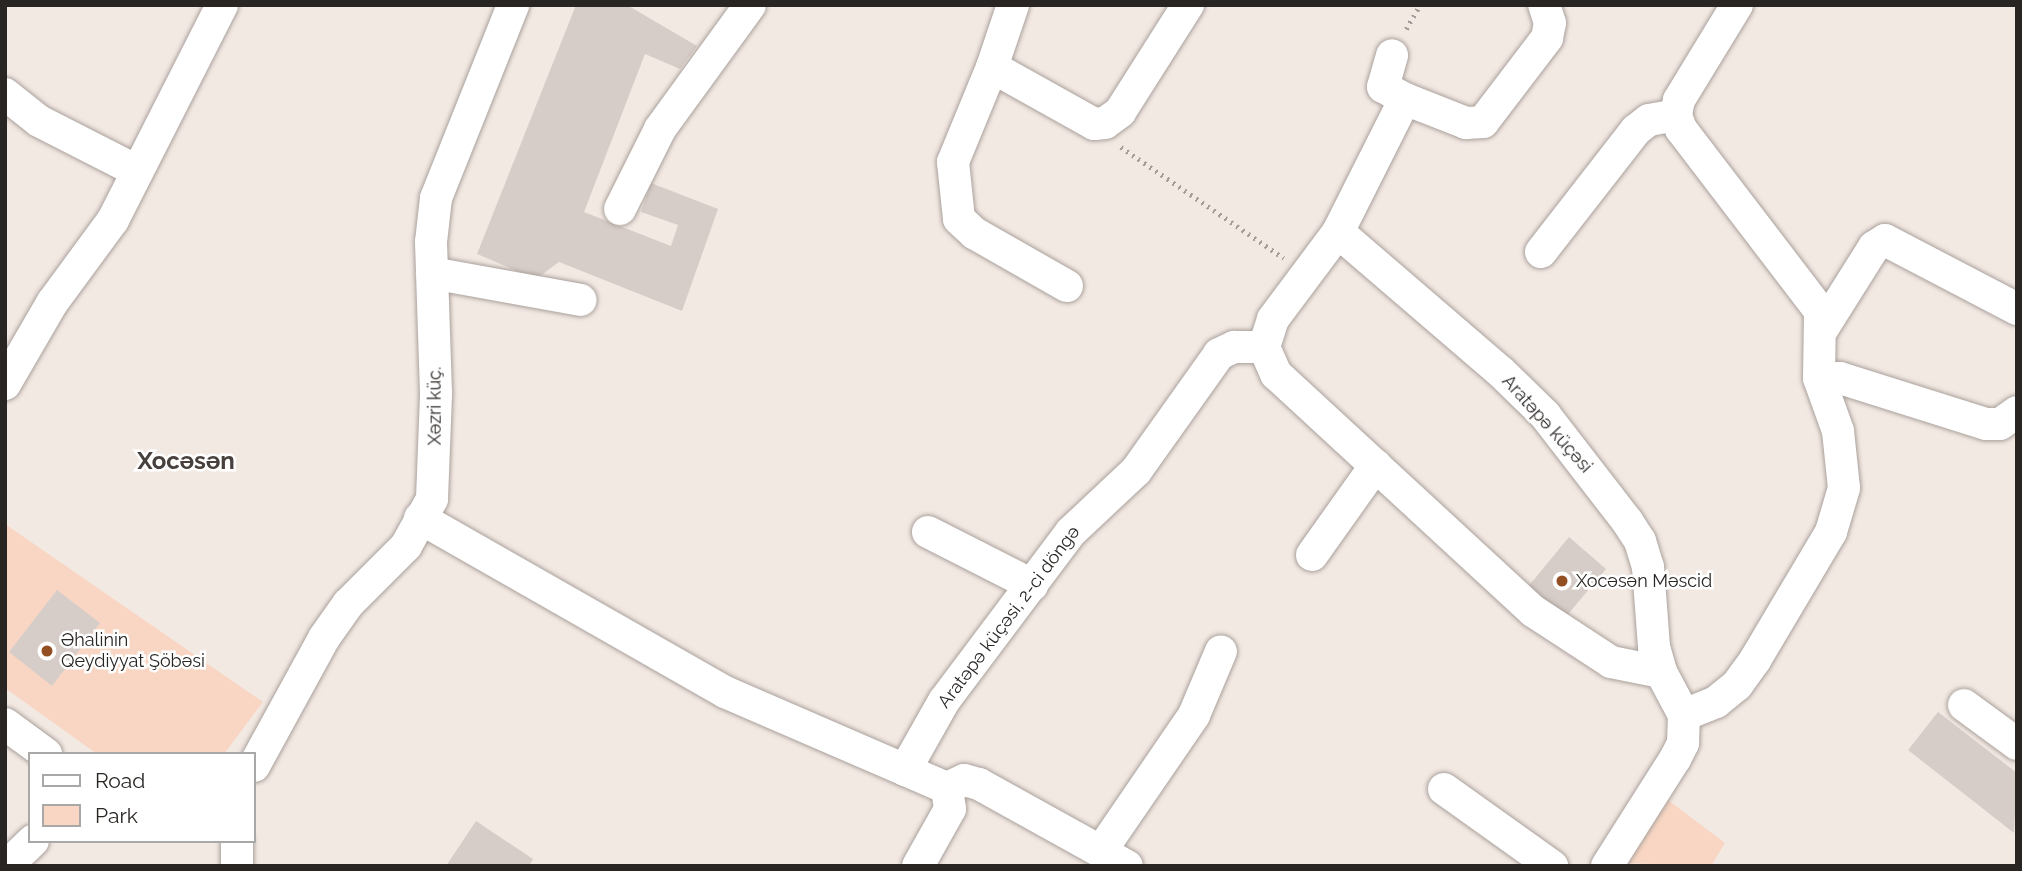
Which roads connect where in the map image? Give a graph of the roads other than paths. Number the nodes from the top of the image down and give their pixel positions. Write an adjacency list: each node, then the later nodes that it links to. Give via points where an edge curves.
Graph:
1 (222, 5): 13 (street)
2 (513, 5): 17 (street, Xəzri küç., via 436,198 430,242)
3 (750, 5): 14 (street, via 660,129)
4 (1013, 5): 9 (street)
5 (1188, 5): 9 (street, via 1120,112 1105,123 1077,119)
6 (1544, 5): 11 (street, via 1550,23 1547,38 1483,122 1466,123)
7 (1737, 5): 12 (street, via 1679,100)
8 (1392, 55): 11 (street, via 1383,87)
9 (992, 67): 18 (street, via 953,162 960,219 974,233)
10 (5, 94): 13 (street, via 39,121)
11 (1405, 99): 15 (street)
12 (1676, 115): 16 (street, via 1649,120 1636,130); 21 (street, via 1681,129 1800,280 1820,311)
13 (137, 171): 24 (street, via 102,239 52,303)
14 (620, 209)
15 (1338, 232): 22 (street, via 1272,319); 32 (street, Aratəpə küçəsi, via 1545,415 1627,522 1648,567 1654,647)
16 (1541, 252)
17 (432, 273): 19 (street); 27 (street, Xəzri küç., via 436,468 432,499)
18 (1067, 286)
19 (581, 300)
20 (2017, 309): 21 (street, via 1885,240 1874,247)
21 (1823, 328): 23 (street)
22 (1264, 347): 26 (street, via 1276,374); 30 (street, Aratəpə küçəsi, 2-ci döngə, via 1234,347 1219,354 1136,471 1072,532)
23 (1819, 378): 25 (street, via 1840,378 1986,424 2000,424); 34 (street, via 1838,431 1844,488 1841,509 1822,550 1737,685 1716,702)
24 (5, 384)
25 (2017, 412)
26 (1376, 465): 29 (street); 32 (street, via 1558,631 1611,662)
27 (419, 518): 38 (street, Xəzri küç., via 406,546 348,604 324,638); 39 (street, via 725,692)
28 (929, 532): 30 (street)
29 (1312, 555)
30 (1032, 585): 39 (street, Aratəpə küçəsi, 2-ci döngə, via 927,726)
31 (1221, 651): 43 (street, via 1194,715)
32 (1661, 672): 34 (street, Aratəpə küçəsi)
33 (1964, 705): 36 (street)
34 (1684, 715): 44 (street, via 1683,743)
35 (5, 724): 37 (street)
36 (2017, 744)
37 (43, 752)
38 (256, 762)
39 (905, 770): 40 (street)
40 (947, 788): 43 (street, via 964,780 979,784); 46 (street, via 950,809)
41 (1444, 789): 47 (street)
42 (237, 843): 45 (street)
43 (1114, 858)
44 (1609, 865)
45 (236, 866)
46 (918, 866)
47 (1552, 866)

